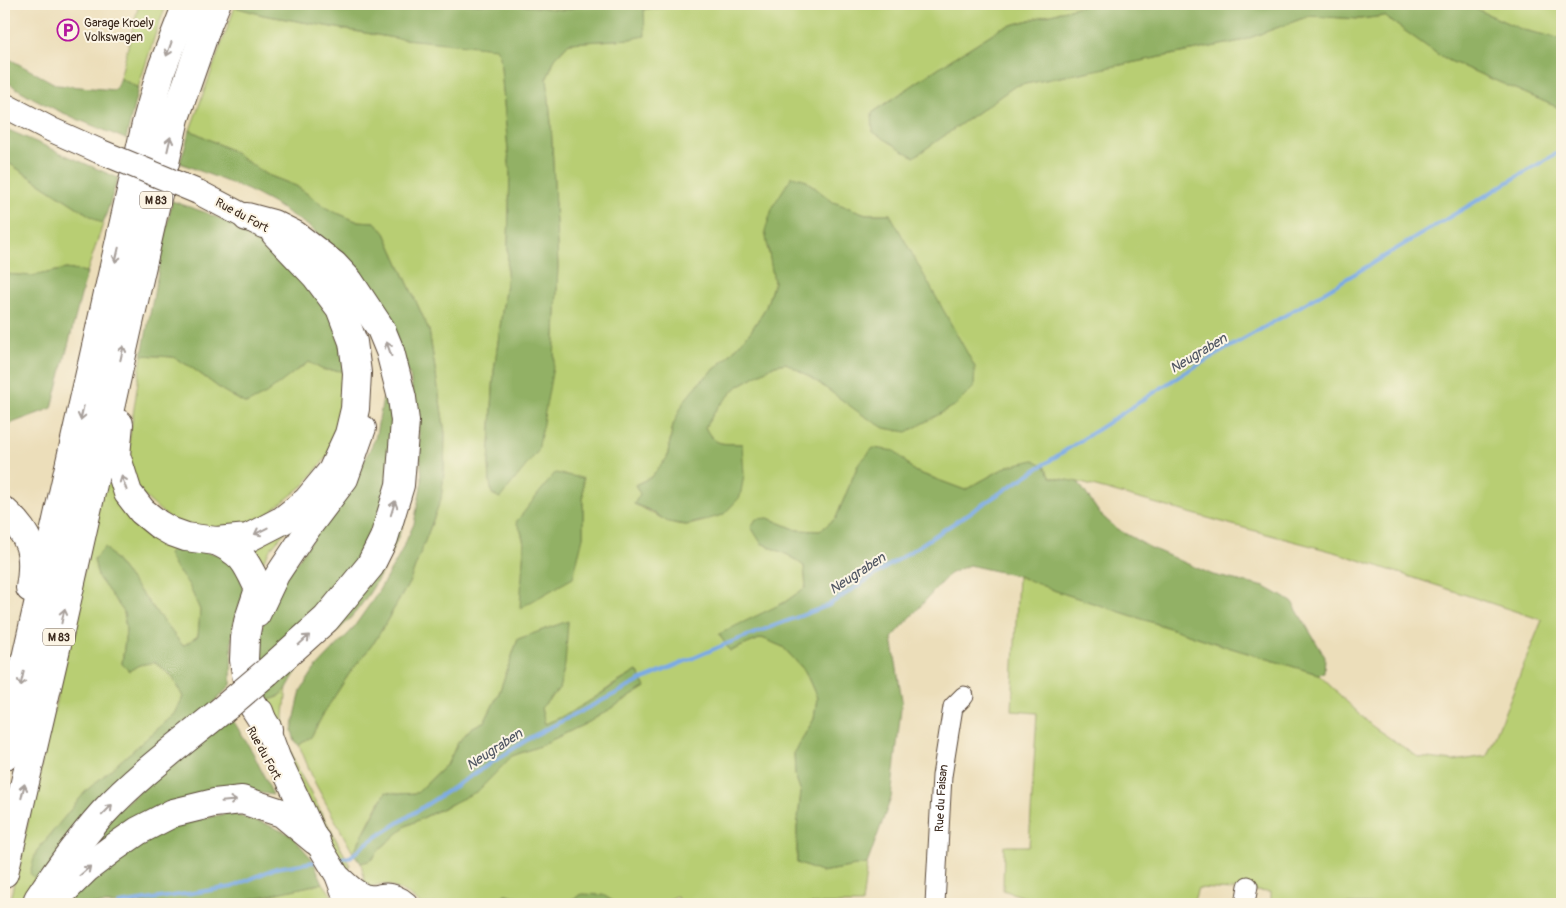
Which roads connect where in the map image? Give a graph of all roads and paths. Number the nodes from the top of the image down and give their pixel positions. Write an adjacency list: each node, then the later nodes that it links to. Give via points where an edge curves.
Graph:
1 (188, 4): 11 (highway, M 83, one-way to 11, via 161,71 146,124)
2 (216, 4): 6 (highway, M 83, one-way to 2, via 175,118)
3 (4, 105): 4 (main road, Rue du Fort, bridge, via 52,130 198,192)
4 (247, 217): 5 (main road, Rue du Fort); 18 (highway, one-way to 4, bridge, via 80,840 130,786 326,619 370,566 384,538 400,485 405,421 402,398 384,336 366,305 334,265 295,235 273,224)
5 (275, 233): 7 (main road, Rue du Fort, via 312,259 348,301 357,318 368,362); 9 (highway, one-way to 9, via 316,276 340,308 353,342 357,373 355,409 349,434 332,471 307,501 283,520 248,538)
6 (111, 401): 9 (highway, one-way to 6, via 172,532 142,511 128,493 116,455 120,419); 16 (highway, M 83, one-way to 6)
7 (366, 422): 10 (main road, Rue du Fort, via 339,475); 13 (main road, Rue du Fort, via 346,479 295,547 259,612 251,639 253,677)
8 (4, 511): 11 (highway, via 26,535 33,557 27,603)
9 (216, 541): 10 (highway, via 232,548 246,562)
10 (256, 582): 13 (highway, via 259,588 248,622 244,660 250,701); 15 (main road, Rue du Fort, via 237,629 236,667 240,701 250,728)
11 (32, 631): 14 (highway, M 83, one-way to 14)
12 (964, 696): 22 (street, Rue du Faisan, via 953,708 942,776)
13 (268, 729): 15 (main road, Rue du Fort)
14 (4, 756)
15 (324, 854): 17 (main road, Rue du Fort, via 349,887); 19 (highway, one-way to 15, via 87,868 138,831 173,813 214,803 242,800 282,813); 20 (main road, Rue du Fort)
16 (4, 873)
17 (370, 901): 21 (main road, Rue du Fort, via 384,895)
18 (35, 904)
19 (50, 904)
20 (351, 904)
21 (406, 904)
22 (935, 904)

